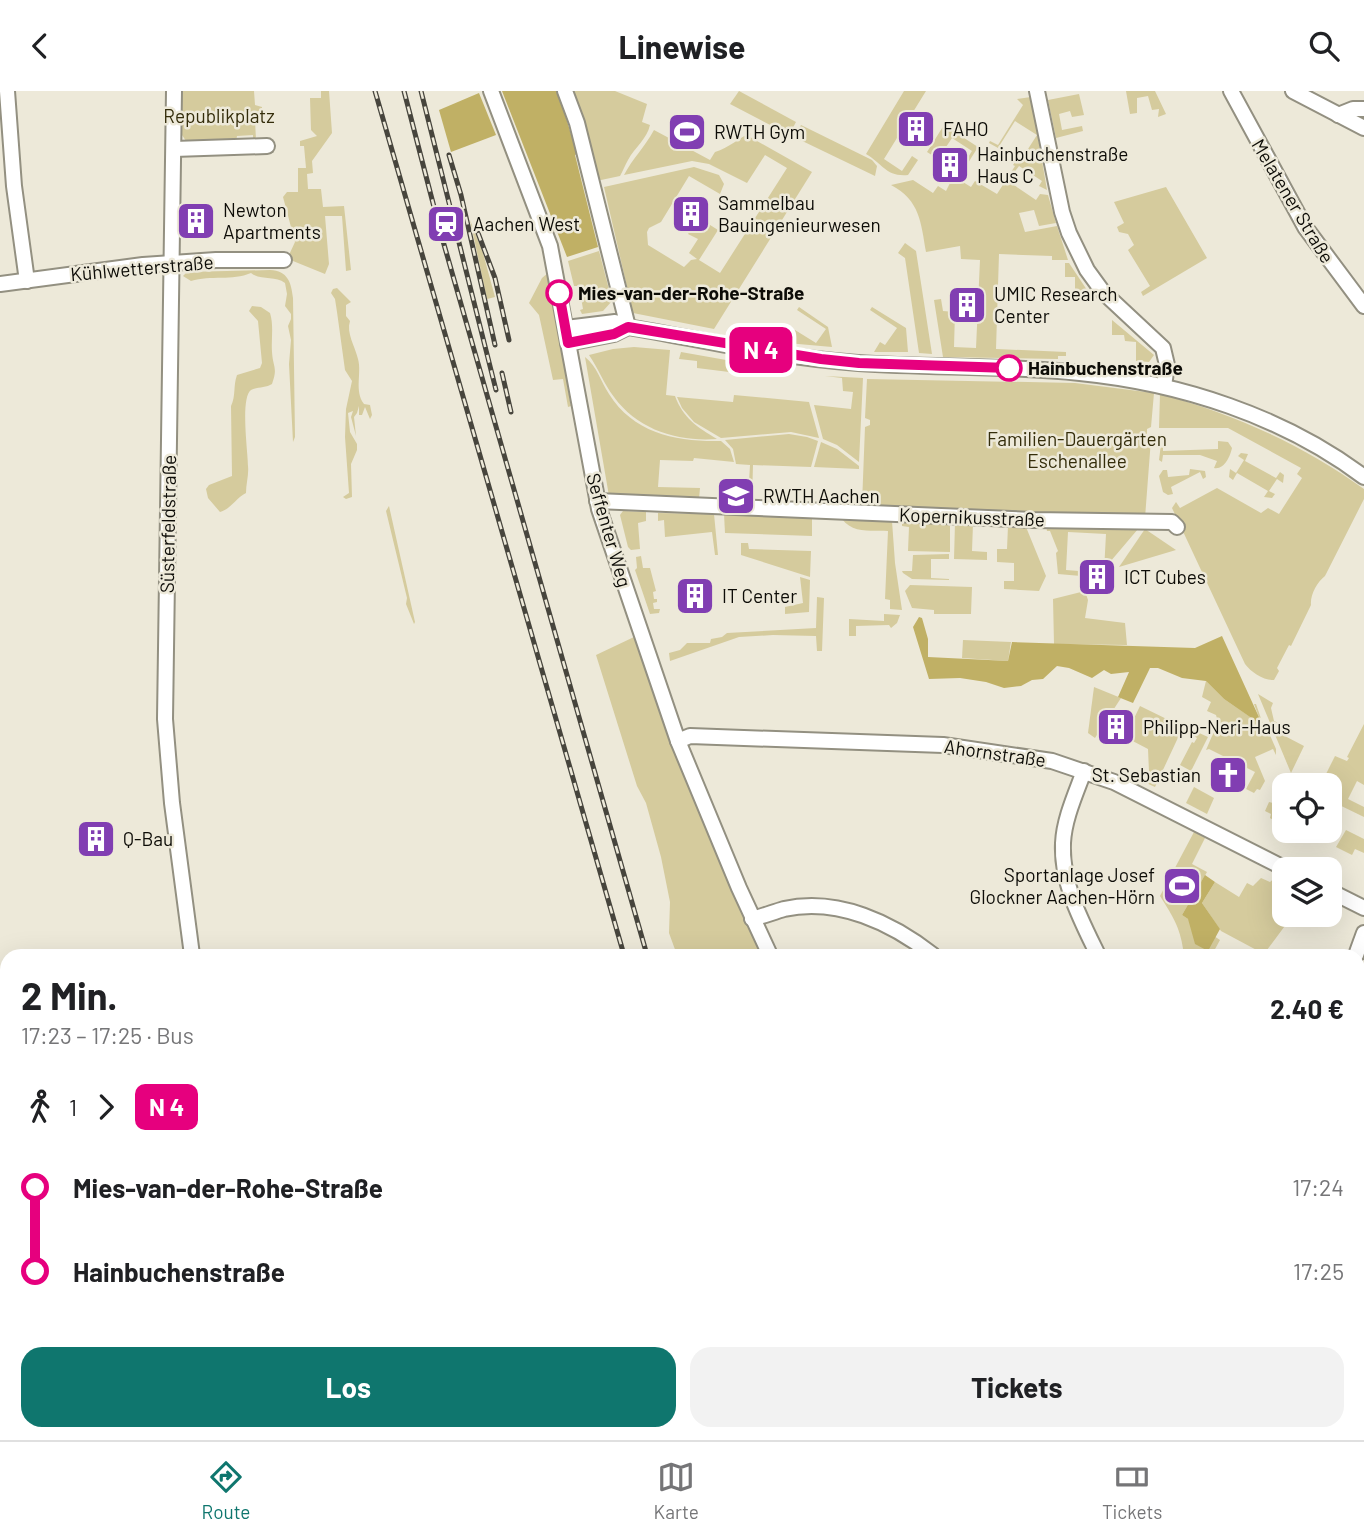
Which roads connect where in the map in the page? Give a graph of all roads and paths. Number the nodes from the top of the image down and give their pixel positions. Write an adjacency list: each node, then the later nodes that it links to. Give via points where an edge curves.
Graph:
1 (7, 91): 15 (street, via 13,186)
2 (174, 91): 12 (street, Süsterfeldstraße)
3 (491, 91): 19 (street, Seffenter Weg, via 550,246)
4 (565, 91): 18 (street)
5 (1037, 91): 21 (street, via 1069,233 1103,292 1163,348 1167,365)
6 (1231, 91): 17 (street, Melatener Straße, via 1305,227)
7 (1293, 91): 9 (street)
8 (1364, 109): 9 (street)
9 (1338, 115): 10 (street)
10 (1364, 128)
11 (267, 146): 12 (street)
12 (174, 149): 14 (street, Süsterfeldstraße)
13 (284, 260): 14 (street, Kühlwetterstraße)
14 (170, 263): 15 (street, Kühlwetterstraße); 31 (street, Süsterfeldstraße, via 165,719)
15 (27, 281): 16 (street, Kühlwetterstraße)
16 (0, 284)
17 (1364, 306)
18 (628, 327): 19 (street, via 615,322); 20 (street); 21 (street, via 821,359 1076,372)
19 (566, 328): 20 (street, Seffenter Weg)
20 (568, 343): 23 (street, Seffenter Weg)
21 (1164, 386): 22 (street, via 1273,425)
22 (1364, 477)
23 (597, 501): 24 (street, Kopernikusstraße, via 1172,522); 25 (street, Seffenter Weg)
24 (1177, 527)
25 (678, 741): 26 (street, Ahornstraße, via 690,736 943,745 1040,759); 30 (street, Seffenter Weg)
26 (1084, 771): 27 (street, Ahornstraße); 34 (street, via 1063,842 1064,874)
27 (1272, 862)
28 (1342, 897): 29 (street)
29 (1364, 908)
30 (752, 919): 32 (street, Seffenter Weg); 33 (street, via 785,909 835,908 878,921)
31 (191, 949)
32 (767, 949)
33 (924, 949)
34 (1095, 949)

